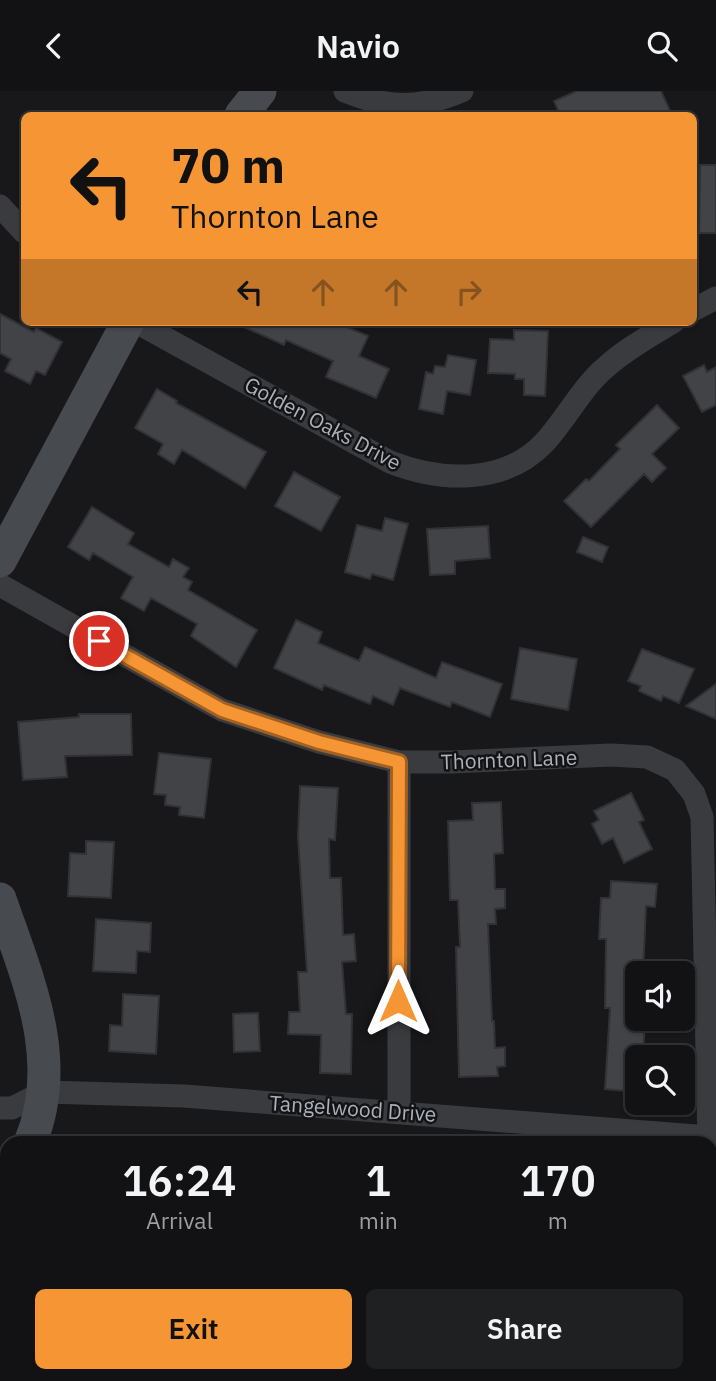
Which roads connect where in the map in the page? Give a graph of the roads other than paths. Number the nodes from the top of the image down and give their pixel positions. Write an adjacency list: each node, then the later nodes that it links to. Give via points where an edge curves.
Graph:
1 (260, 91): 4 (street)
2 (345, 91): 3 (street, via 382,104 419,106)
3 (462, 91)
4 (243, 112)
5 (0, 206): 6 (street)
6 (21, 229)
7 (716, 298): 8 (street)
8 (697, 308)
9 (126, 326): 12 (street)
10 (143, 326): 11 (street, Golden Oaks Drive, via 390,462 435,475 458,476 481,475 525,459 544,443 604,368)
11 (666, 326)
12 (0, 561)
13 (0, 585): 14 (street, Thornton Lane, via 222,710)
14 (399, 762): 18 (street); 21 (street, Thornton Lane, via 611,755 647,757 675,770 694,794 702,817)
15 (0, 899): 16 (street, via 42,1030)
16 (44, 1092): 17 (street, Tangelwood Drive, via 12,1108); 18 (street, Tangelwood Drive); 19 (street)
17 (0, 1108)
18 (399, 1111): 20 (street, Tangelwood Drive)
19 (33, 1136)
20 (666, 1136)
21 (709, 1136)

